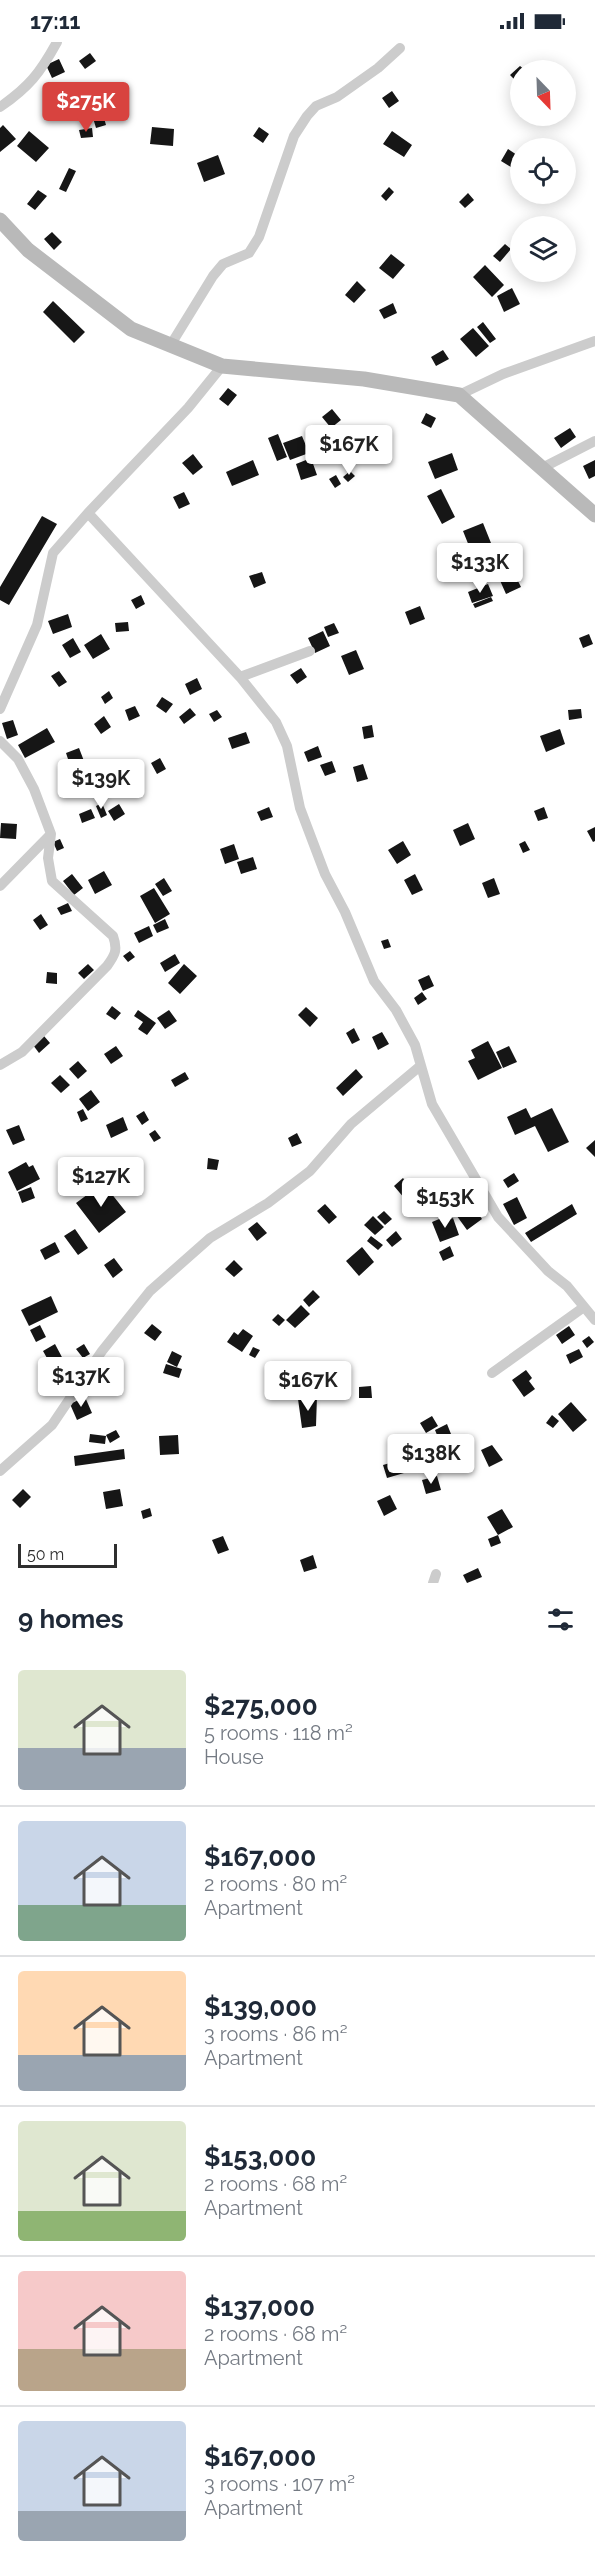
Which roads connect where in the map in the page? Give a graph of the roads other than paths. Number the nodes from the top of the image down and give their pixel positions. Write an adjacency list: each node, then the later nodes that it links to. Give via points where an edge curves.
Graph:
1 (57, 42): 3 (street, via 31,84)
2 (400, 48): 6 (street, via 378,68 337,97 316,106 307,116 294,136 259,237 249,253 223,264 213,276)
3 (0, 107)
4 (0, 220): 6 (street, via 28,250 130,329)
5 (595, 341): 8 (street, via 503,374)
6 (170, 346): 7 (street)
7 (222, 366): 8 (street, via 364,379); 11 (street, via 188,408)
8 (459, 395): 10 (street)
9 (595, 441): 10 (street)
10 (544, 467): 12 (street)
11 (88, 513): 14 (street); 15 (street, via 53,553 37,625)
12 (595, 515)
13 (310, 651): 14 (street)
14 (240, 677): 20 (street, via 276,722 287,746 300,808 325,874 374,981 415,1045)
15 (0, 709)
16 (0, 741): 17 (street, via 18,759)
17 (51, 834): 18 (street); 19 (street, via 48,858 52,881 114,936 117,947 115,954 28,1047)
18 (0, 886)
19 (0, 1065)
20 (419, 1067): 21 (street, via 432,1104 498,1217); 24 (street, via 351,1124 310,1171 268,1203 210,1238 150,1291 96,1359 52,1425)
21 (584, 1307): 22 (street); 23 (street)
22 (595, 1320)
23 (492, 1372)
24 (0, 1471)

